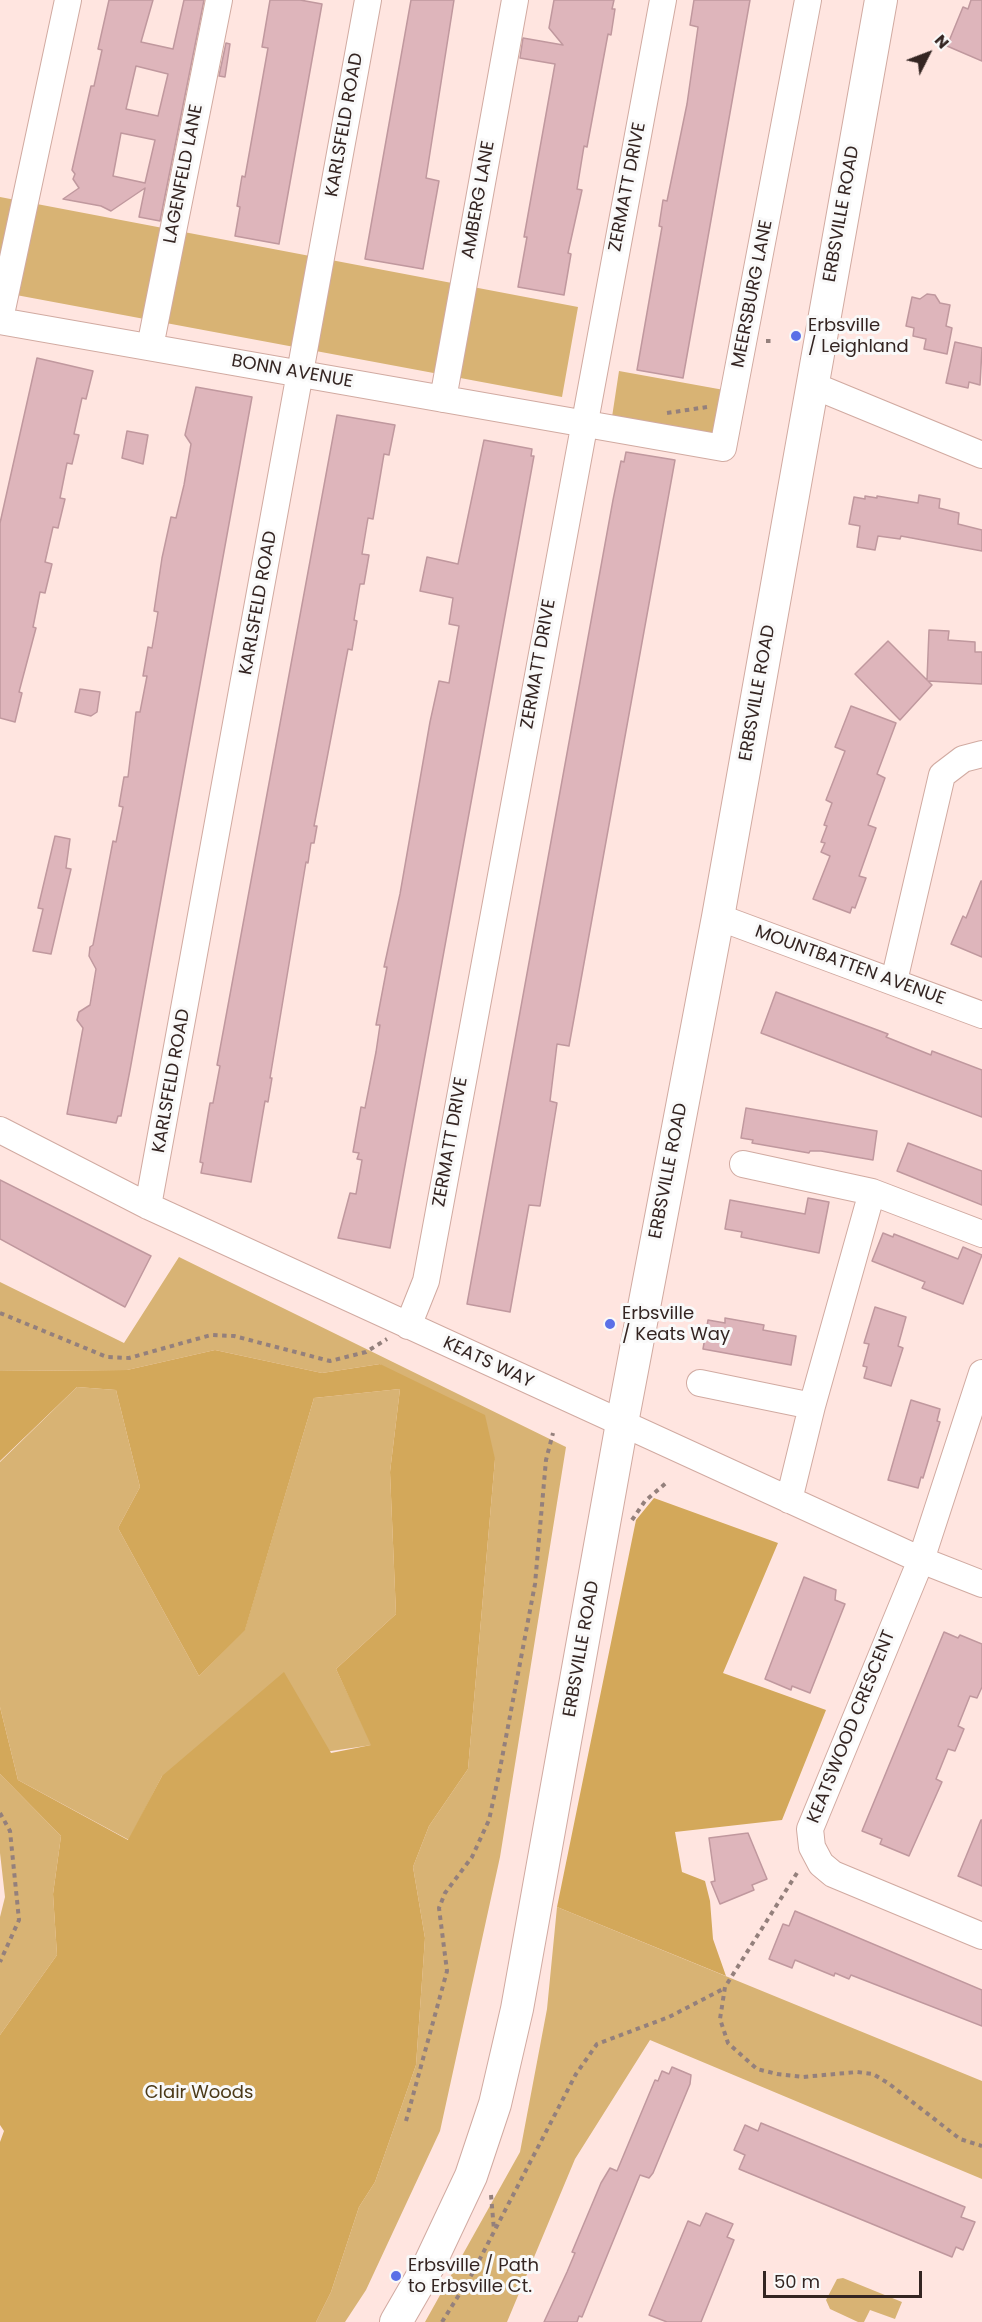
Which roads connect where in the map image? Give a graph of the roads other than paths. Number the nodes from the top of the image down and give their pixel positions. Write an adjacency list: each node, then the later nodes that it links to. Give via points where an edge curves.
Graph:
1 (68, 0): 8 (street)
2 (219, 0): 9 (street, LAGENFELD LANE)
3 (368, 0): 10 (street, KARLSFELD ROAD)
4 (515, 0): 12 (street, AMBERG LANE)
5 (663, 0): 13 (street, ZERMATT DRIVE)
6 (808, 0): 13 (street, MEERSBURG LANE, via 723,448)
7 (880, 0): 11 (main road, ERBSVILLE ROAD)
8 (0, 320): 9 (street, BONN AVENUE)
9 (150, 347): 10 (street, BONN AVENUE)
10 (299, 374): 12 (street, BONN AVENUE); 22 (street, KARLSFELD ROAD)
11 (812, 385): 14 (street); 16 (main road, ERBSVILLE ROAD)
12 (443, 399): 13 (street, BONN AVENUE)
13 (583, 425): 24 (street, ZERMATT DRIVE, via 426,1281)
14 (982, 455)
15 (982, 754): 17 (street, via 963,759 942,775)
16 (718, 917): 17 (street, MOUNTBATTEN AVENUE); 28 (main road, ERBSVILLE ROAD)
17 (894, 981): 18 (street, MOUNTBATTEN AVENUE)
18 (982, 1015)
19 (0, 1130): 22 (street, KEATS WAY)
20 (743, 1164): 21 (street)
21 (872, 1192): 23 (street); 27 (street)
22 (148, 1206): 24 (street, KEATS WAY)
23 (982, 1234)
24 (408, 1326): 28 (street, KEATS WAY)
25 (982, 1373): 30 (street, KEATSWOOD CRESCENT)
26 (700, 1383): 27 (street)
27 (812, 1406): 29 (street)
28 (622, 1423): 29 (street, KEATS WAY); 33 (main road, ERBSVILLE ROAD, via 518,2009 495,2104 471,2176 430,2263)
29 (789, 1500): 30 (street, KEATS WAY)
30 (921, 1560): 31 (street, KEATS WAY); 32 (street, KEATSWOOD CRESCENT, via 810,1829 812,1847 821,1864 833,1874)
31 (982, 1584)
32 (982, 1936)
33 (396, 2322)

